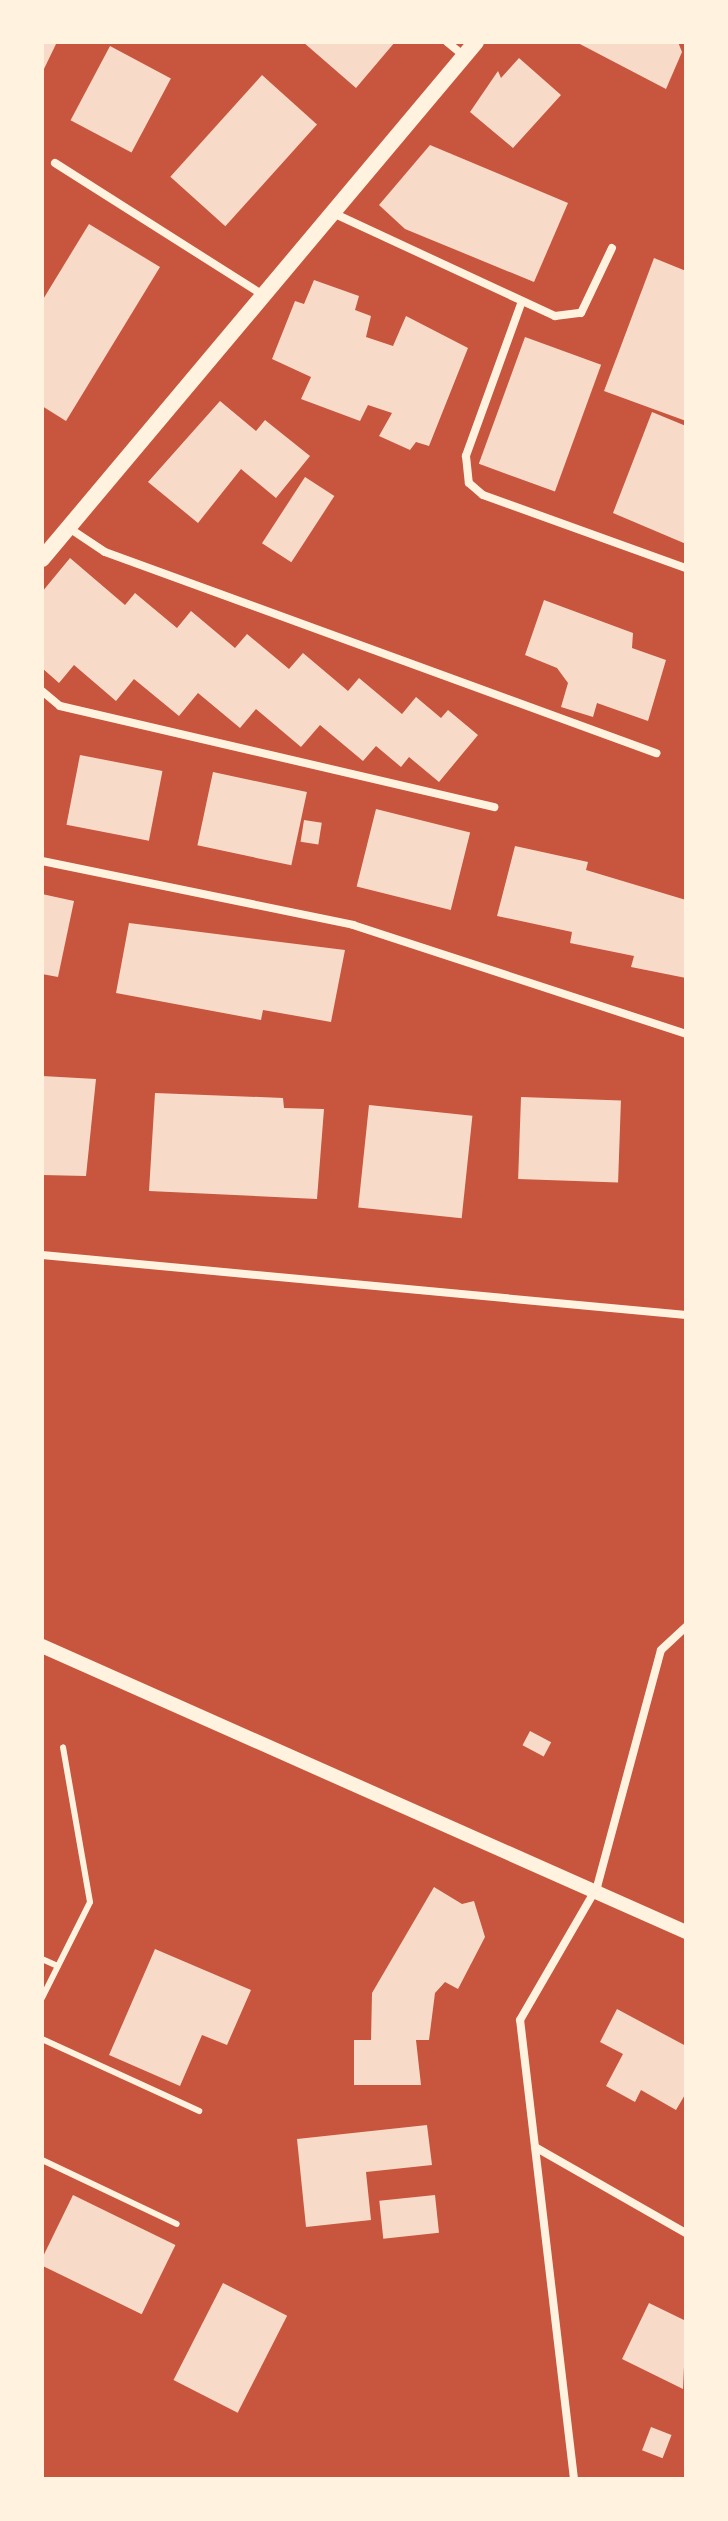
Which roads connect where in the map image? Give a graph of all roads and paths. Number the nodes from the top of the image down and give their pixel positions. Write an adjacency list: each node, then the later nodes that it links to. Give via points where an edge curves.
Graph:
1 (447, 42): 3 (street)
2 (476, 42): 3 (main road)
3 (464, 57): 5 (main road)
4 (55, 163): 7 (street)
5 (333, 213): 7 (main road); 8 (street)
6 (612, 248): 8 (street, via 581,313 555,316)
7 (264, 295): 9 (main road)
8 (522, 301): 11 (street, via 466,456 469,483 483,495)
9 (68, 528): 10 (main road); 13 (street, via 105,552)
10 (42, 559)
11 (686, 568)
12 (42, 691): 14 (street, via 60,706)
13 (656, 753)
14 (494, 807)
15 (42, 861): 16 (street, via 353,925)
16 (686, 1034)
17 (42, 1255): 18 (street)
18 (686, 1315)
19 (686, 1627): 22 (street, via 661,1650)
20 (42, 1646): 22 (street)
21 (63, 1747): 25 (lane, via 90,1902)
22 (597, 1887): 23 (street); 29 (street, via 520,2020)
23 (686, 1932)
24 (42, 1959): 25 (lane)
25 (58, 1966): 26 (lane)
26 (42, 1998)
27 (42, 2039): 28 (lane)
28 (199, 2111)
29 (535, 2147): 32 (street); 33 (street)
30 (42, 2160): 31 (lane)
31 (177, 2224)
32 (686, 2233)
33 (574, 2479)

